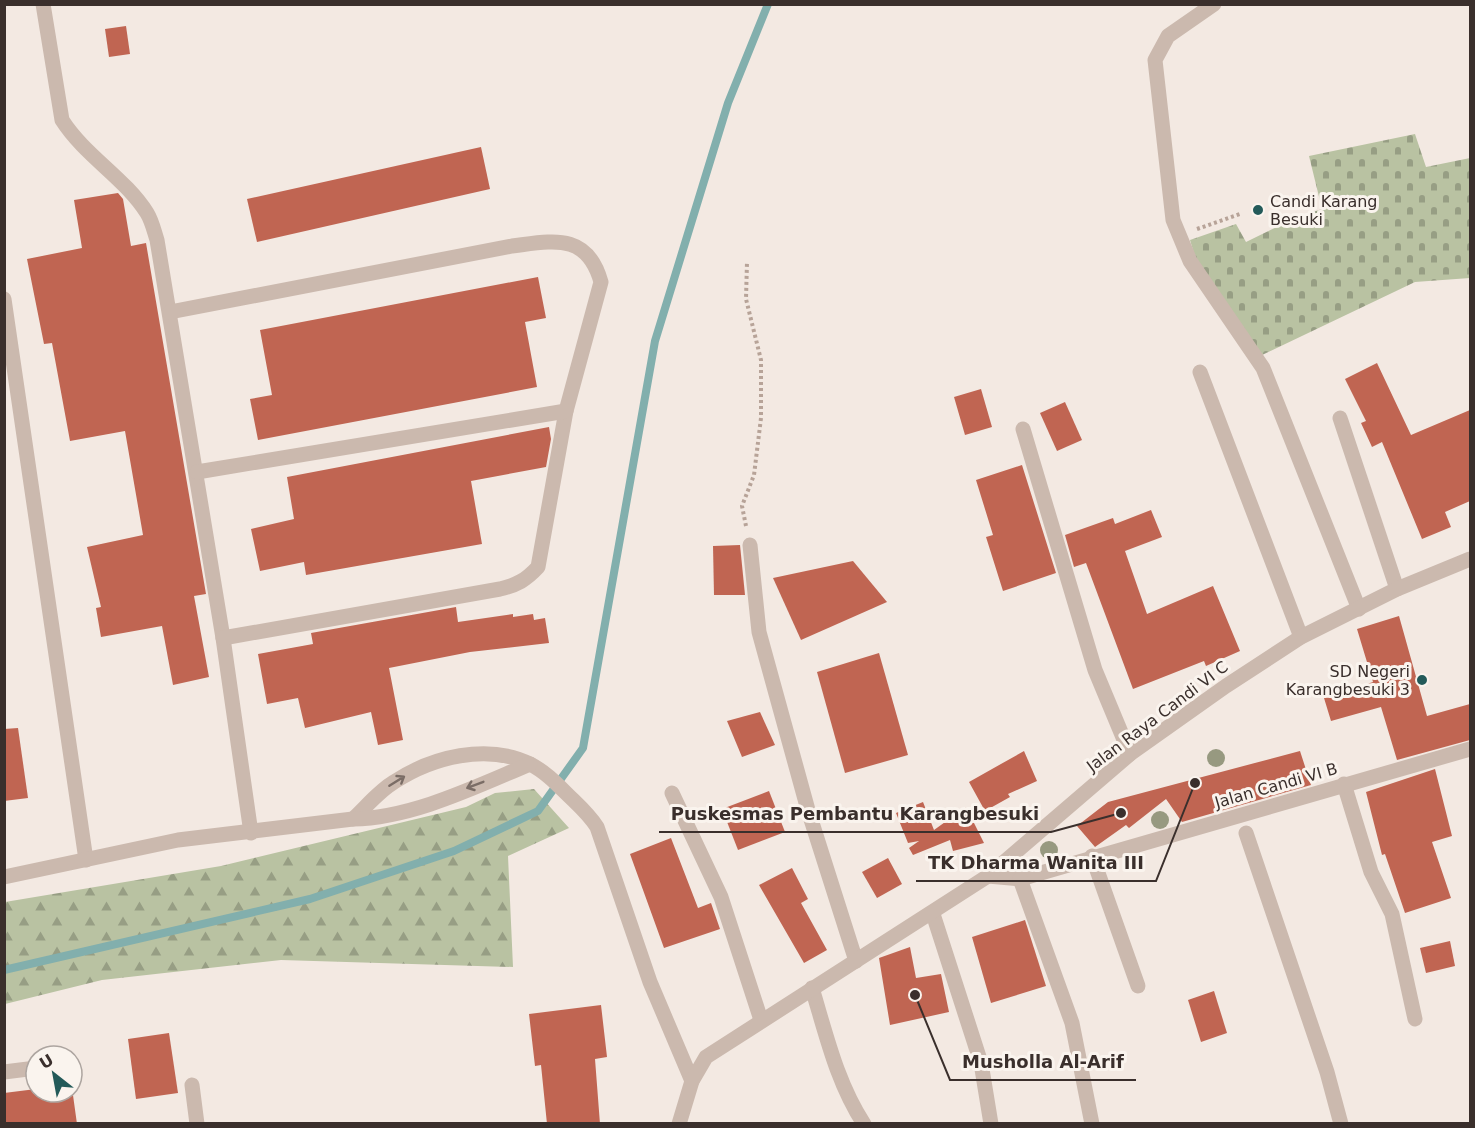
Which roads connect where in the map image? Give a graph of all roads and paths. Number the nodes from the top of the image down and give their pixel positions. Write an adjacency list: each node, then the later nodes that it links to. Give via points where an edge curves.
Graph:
1 (43, 4): 7 (street, via 62,120 148,214 157,240)
2 (1214, 4): 4 (street, via 1168,36 1155,60 1173,220)
3 (1240, 214): 4 (path)
4 (1179, 235): 16 (street, via 1190,261 1263,368)
5 (747, 262): 13 (path, via 746,299 761,360 761,418 755,463 742,506)
6 (4, 299): 28 (street)
7 (170, 312): 9 (street, via 512,246 555,241 573,245 584,250 597,268 601,282); 12 (street)
8 (1200, 372): 17 (street)
9 (566, 411): 12 (street); 18 (street, via 538,567 518,585)
10 (1340, 418): 15 (street)
11 (1023, 429): 20 (street, via 1095,670)
12 (196, 472): 18 (street)
13 (750, 544): 33 (street, via 759,632 808,810)
14 (1470, 559): 15 (street, Jalan Raya Candi VI C)
15 (1397, 589): 16 (street, Jalan Raya Candi VI C)
16 (1359, 609): 17 (street, Jalan Raya Candi VI C)
17 (1301, 637): 20 (street, Jalan Raya Candi VI C)
18 (223, 638): 25 (street)
19 (1470, 749): 22 (street, Jalan Candi VI B)
20 (1130, 754): 29 (street, Jalan Raya Candi VI C)
21 (530, 764): 24 (street, one-way to 24, via 418,808 382,819); 24 (street, one-way to 21, via 392,783 428,764 477,753 503,755); 40 (street, via 548,776 597,827 650,982)
22 (1344, 784): 27 (street, Jalan Candi VI B); 36 (street, via 1371,872 1392,914)
23 (672, 793): 37 (street, via 721,897)
24 (353, 819): 25 (street)
25 (251, 833): 28 (street, via 178,840)
26 (1246, 833): 47 (street)
27 (1092, 856): 31 (street, Jalan Candi VI B); 34 (street)
28 (86, 860): 30 (street)
29 (988, 876): 31 (street, Jalan Candi VI B); 32 (street, Jalan Raya Candi VI C)
30 (4, 877)
31 (1020, 879): 46 (street, via 1072,1023)
32 (933, 914): 33 (street, Jalan Raya Candi VI C); 45 (street, via 981,1063)
33 (856, 961): 35 (street, Jalan Raya Candi VI C)
34 (1138, 986)
35 (812, 988): 37 (street, Jalan Raya Candi VI C); 44 (street, via 837,1069)
36 (1415, 1019)
37 (761, 1020): 40 (street, Jalan Raya Candi VI C, via 706,1057)
38 (24, 1070): 39 (street)
39 (4, 1072)
40 (692, 1081): 43 (street, Jalan Raya Candi VI C)
41 (192, 1085): 42 (street)
42 (197, 1124)
43 (679, 1124)
44 (864, 1124)
45 (991, 1124)
46 (1092, 1124)
47 (1341, 1124)

